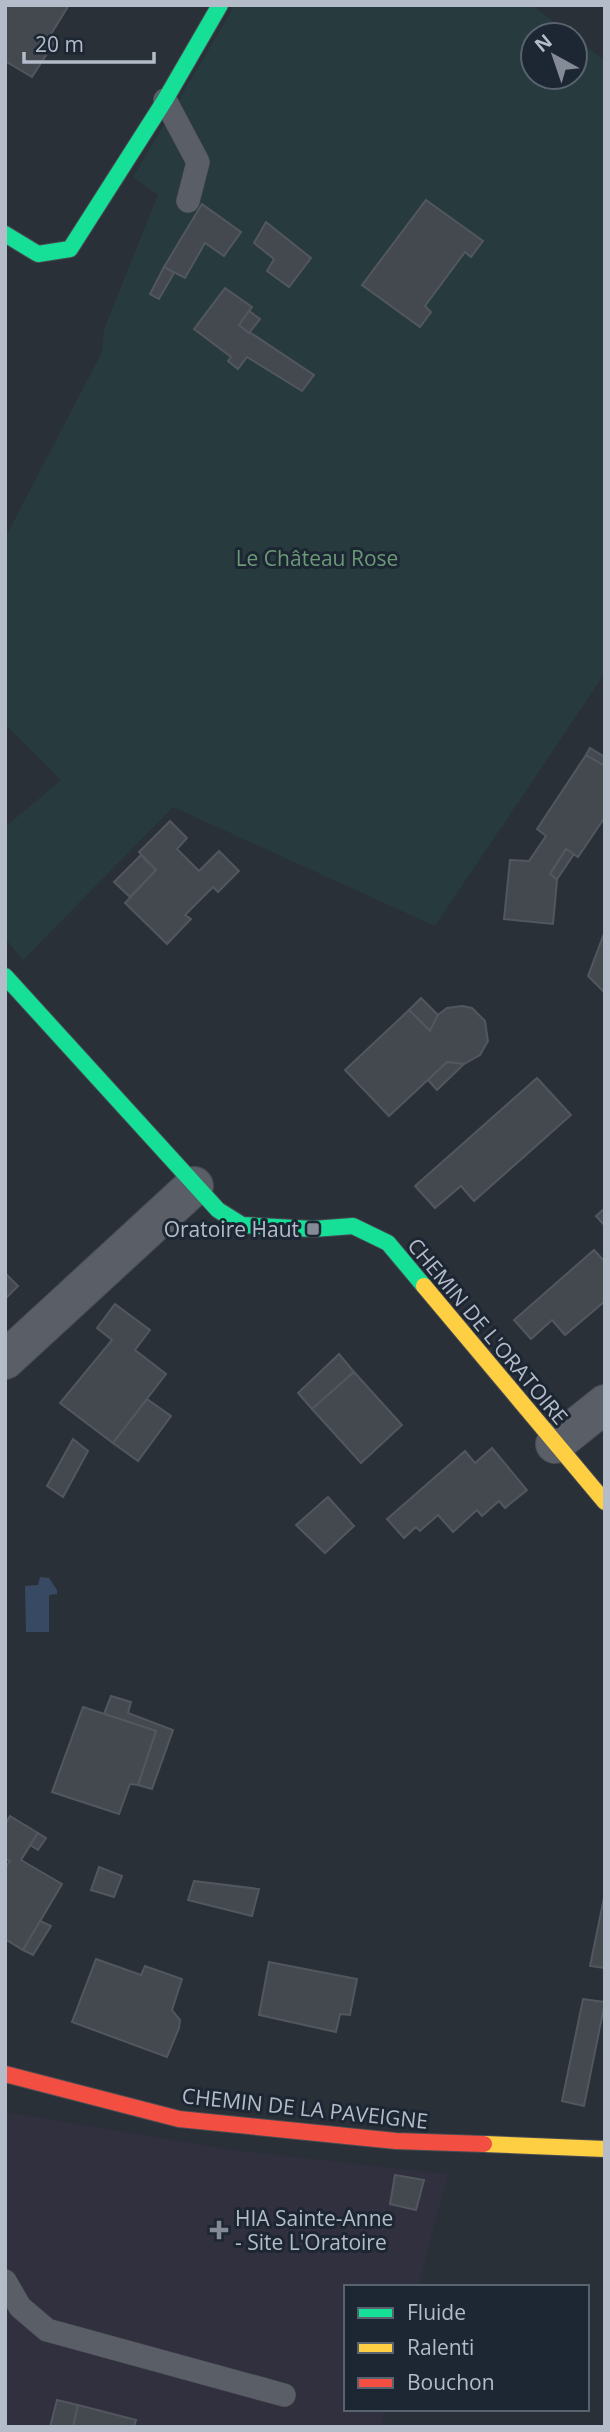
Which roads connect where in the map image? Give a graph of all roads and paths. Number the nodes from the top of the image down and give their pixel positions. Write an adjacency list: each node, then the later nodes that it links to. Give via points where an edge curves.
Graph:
1 (220, 5): 2 (street)
2 (165, 100): 3 (lane, via 198,162); 4 (street, via 70,249 38,254)
3 (188, 201)
4 (5, 234)
5 (5, 976): 6 (street, CHEMIN DE L'ORATOIRE)
6 (194, 1186): 7 (street); 9 (street, CHEMIN DE L'ORATOIRE, via 242,1225 353,1226 388,1243)
7 (5, 1360)
8 (605, 1404): 9 (street)
9 (555, 1444): 10 (street, CHEMIN DE L'ORATOIRE)
10 (605, 1502)
11 (5, 2074): 12 (street, CHEMIN DE LA PAVEIGNE, via 179,2119 396,2141)
12 (605, 2149)
13 (5, 2281): 14 (lane, via 20,2307 47,2330)
14 (285, 2395)

